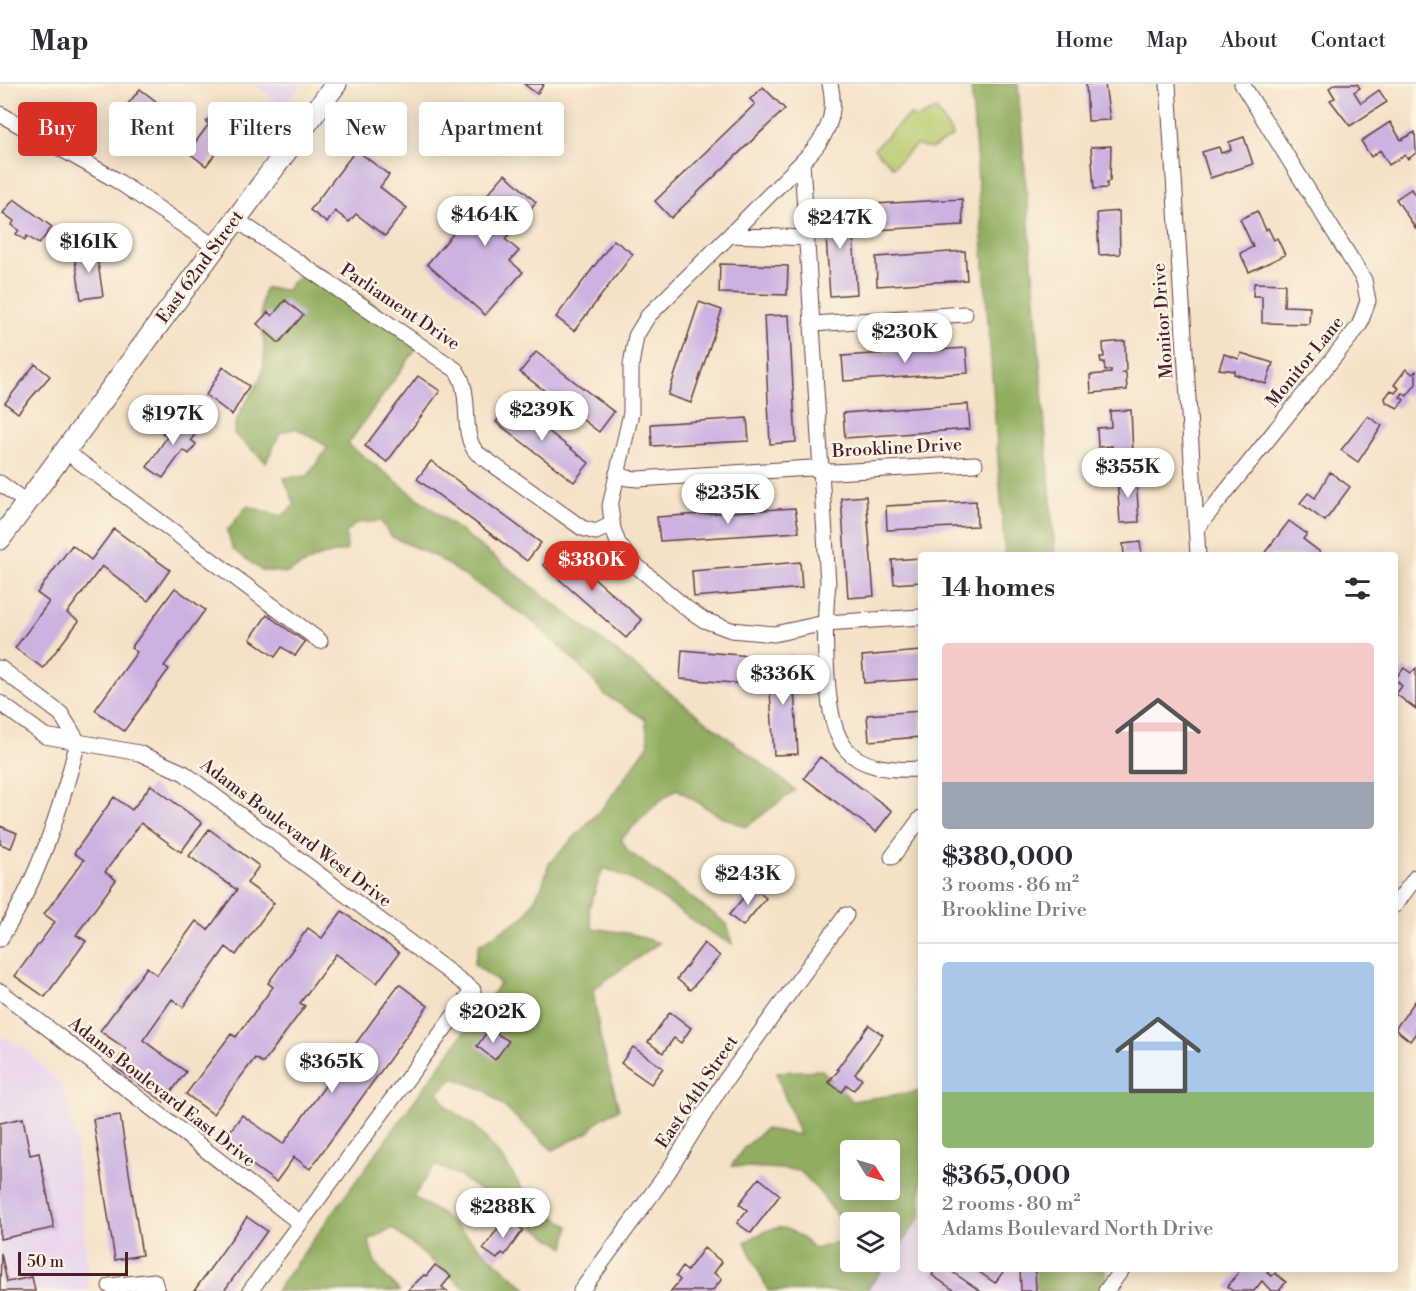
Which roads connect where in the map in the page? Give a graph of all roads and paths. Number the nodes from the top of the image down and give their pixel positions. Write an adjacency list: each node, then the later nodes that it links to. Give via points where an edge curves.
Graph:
1 (336, 84): 7 (street, East 62nd Street)
2 (830, 84): 6 (street, via 830,123 822,142)
3 (1168, 84): 20 (street, Monitor Drive)
4 (1242, 84): 20 (street, Monitor Lane, via 1364,280 1368,301 1359,326)
5 (0, 114): 10 (street, via 116,180)
6 (802, 162): 8 (street); 9 (street, Brookline Drive)
7 (234, 218): 10 (street, East 62nd Street); 19 (street, Parliament Drive, via 456,370 466,389 470,441 477,453 582,528 596,532)
8 (730, 235): 9 (street); 16 (street, via 648,316 636,336 631,365 631,413)
9 (807, 238): 12 (street, Brookline Drive)
10 (214, 246): 13 (street, East 62nd Street)
11 (965, 314): 12 (street)
12 (812, 324): 15 (street, Brookline Drive)
13 (64, 450): 18 (street, East 62nd Street); 25 (street)
14 (975, 464): 15 (street, Brookline Drive)
15 (821, 470): 16 (street, via 638,479); 24 (street, Brookline Drive, via 828,584)
16 (617, 472): 19 (street, via 611,495)
17 (0, 483): 18 (street)
18 (27, 503): 21 (street, East 62nd Street)
19 (612, 524): 24 (street, via 632,562 686,608 711,623 745,633 774,634)
20 (1196, 529): 22 (street, Monitor Drive)
21 (0, 539)
22 (1198, 552)
23 (918, 617): 24 (street)
24 (825, 623): 29 (street, Brookline Drive, via 830,715 840,740 853,755 870,765 890,770)
25 (320, 641)
26 (0, 668): 28 (street, via 61,714)
27 (0, 703): 28 (street, Adams Boulevard West Drive, via 45,736)
28 (78, 742): 35 (street, via 48,844); 37 (street, Adams Boulevard West Drive, via 139,753 184,773 473,990)
29 (918, 769)
30 (918, 822): 31 (street)
31 (892, 857)
32 (1416, 877): 33 (street)
33 (1398, 898)
34 (846, 915): 42 (street, East 64th Street, via 720,1088 668,1172)
35 (0, 939)
36 (0, 992): 37 (street, Adams Boulevard East Drive)
37 (300, 1223): 41 (street)
38 (1120, 1272): 43 (street)
39 (110, 1286): 40 (street, via 154,1281)
40 (156, 1291)
41 (250, 1291)
42 (581, 1291)
43 (1106, 1291)

